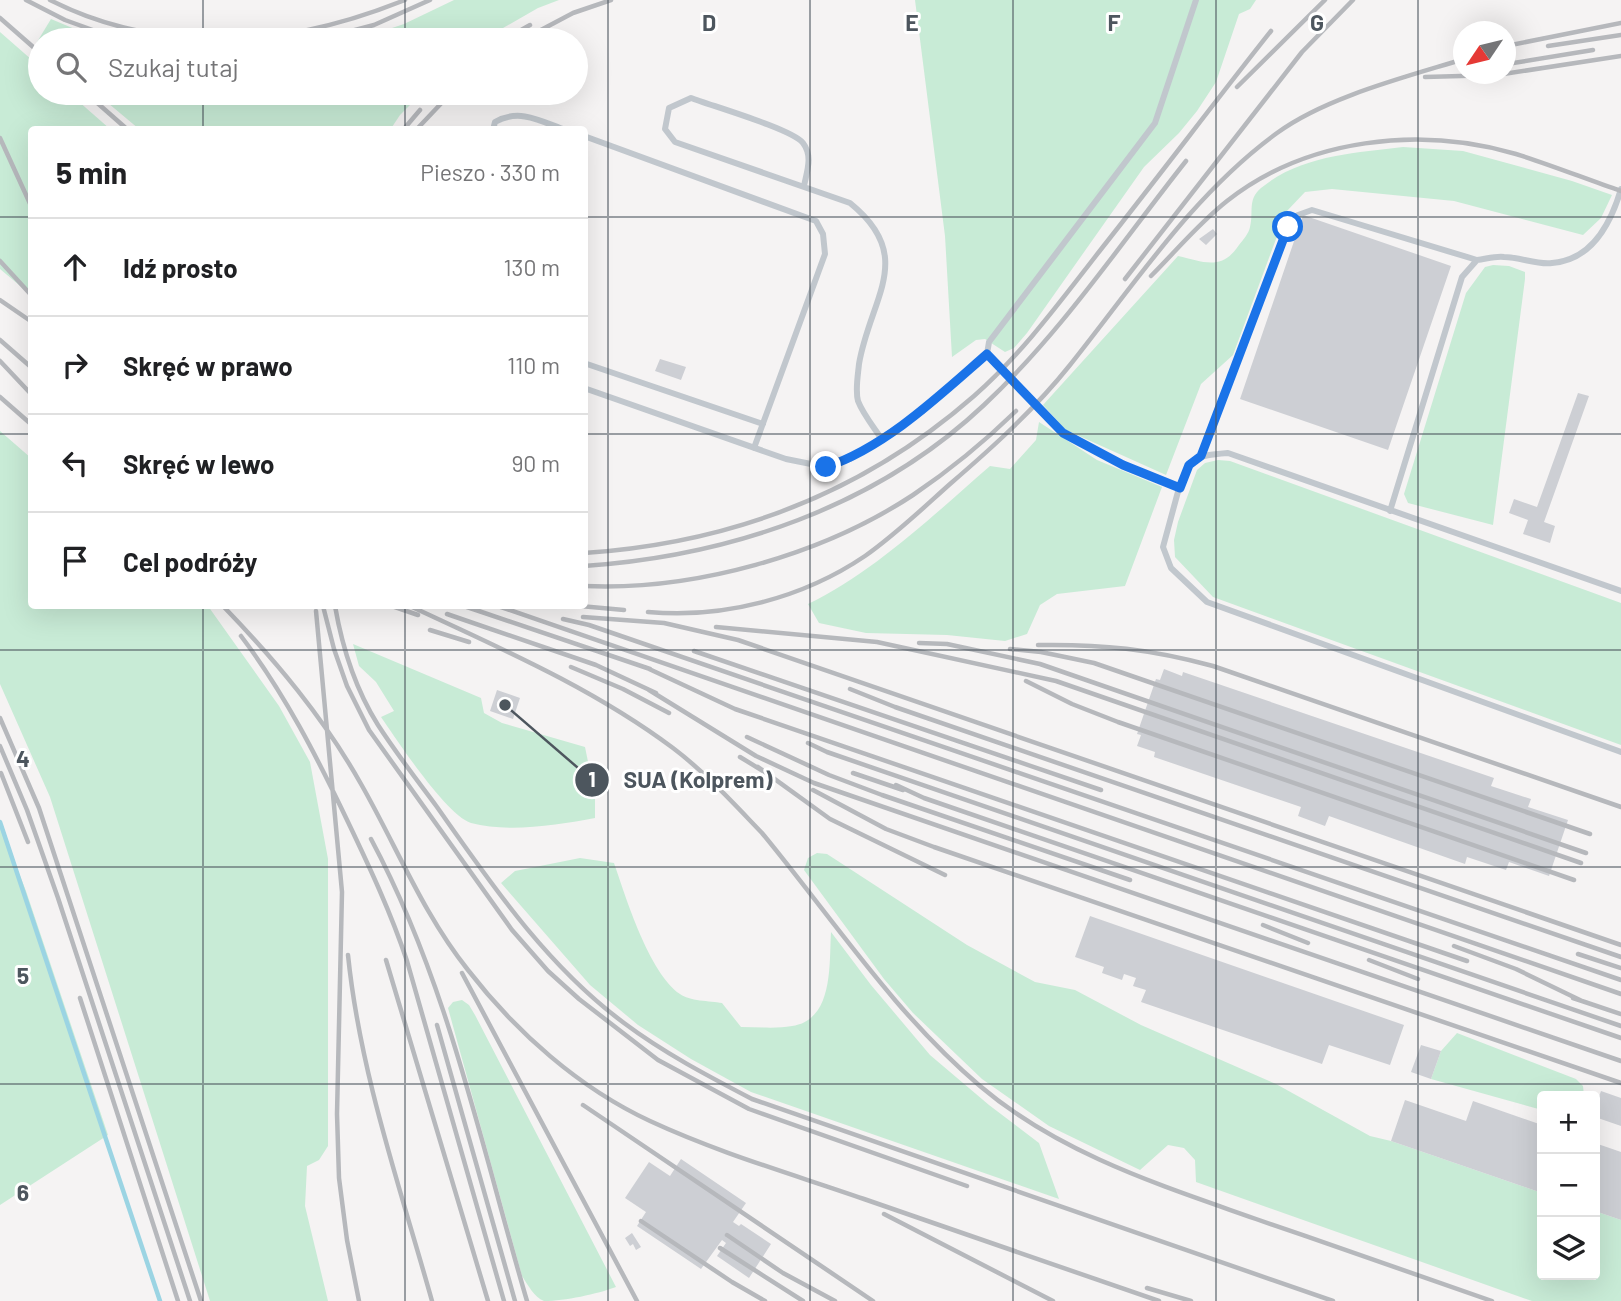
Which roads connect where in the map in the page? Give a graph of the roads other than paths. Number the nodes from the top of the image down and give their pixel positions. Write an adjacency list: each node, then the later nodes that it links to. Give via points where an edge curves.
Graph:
1 (1196, 0): 8 (lane, via 1156,122 989,342)
2 (494, 126): 3 (lane, via 506,116 524,114)
3 (555, 126)
4 (588, 137): 11 (lane, via 816,220 825,254)
5 (804, 186): 5 (lane, via 675,142 665,129 670,108 691,98 803,142 809,158); 12 (lane, via 850,203 866,215 884,247 887,266 857,377 858,400)
6 (1621, 189): 7 (lane, via 1597,241 1579,256 1552,264 1502,256)
7 (1477, 260): 14 (lane, via 1312,210 1298,215 1288,227); 16 (lane, via 1462,278)
8 (987, 354): 12 (lane, via 923,411); 15 (lane, via 1063,433)
9 (588, 364): 11 (lane)
10 (588, 389): 13 (lane)
11 (763, 424): 13 (lane)
12 (881, 438): 13 (lane, via 826,467)
13 (754, 448)
14 (1201, 456): 15 (lane, via 1189,465); 16 (lane, via 1228,453)
15 (1180, 488): 18 (lane, via 1163,547 1171,568 1207,602)
16 (1390, 511): 17 (lane)
17 (1621, 591)
18 (1621, 752)

